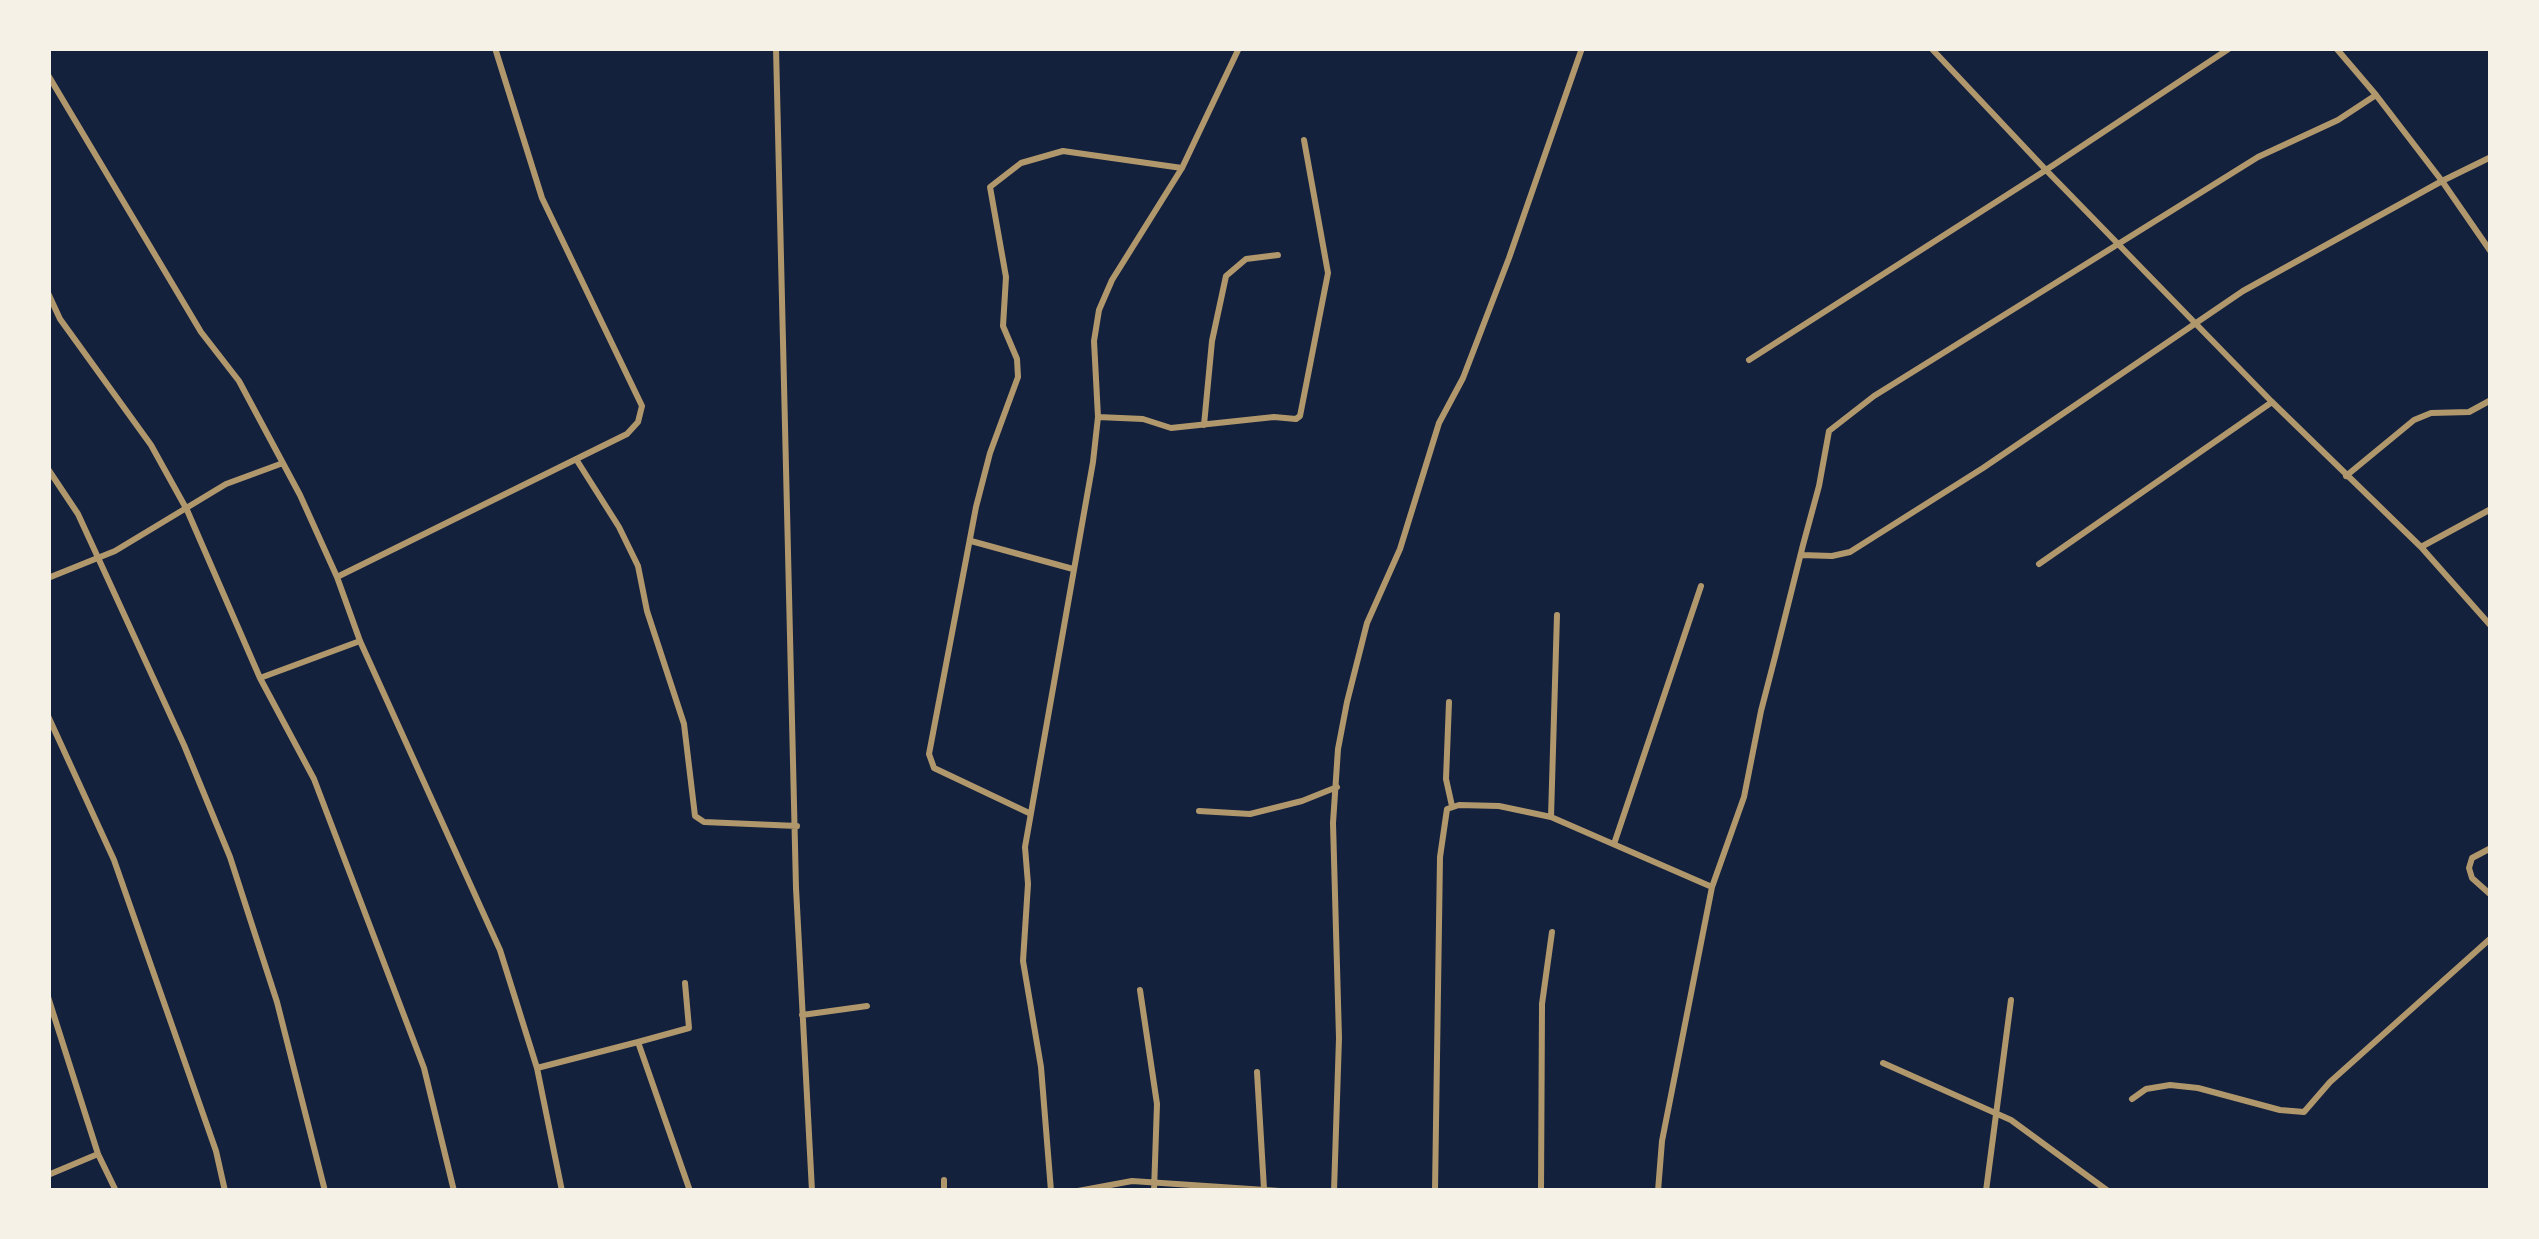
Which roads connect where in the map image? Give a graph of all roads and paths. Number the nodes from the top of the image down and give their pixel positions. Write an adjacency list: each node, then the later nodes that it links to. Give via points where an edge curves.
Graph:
1 (495, 48): 25 (street, via 557,237 642,406 627,434)
2 (776, 48): 51 (street)
3 (1239, 48): 12 (street)
4 (1582, 48): 46 (street, via 1367,623 1340,733)
5 (1930, 48): 13 (street)
6 (2230, 48): 13 (street)
7 (2336, 48): 9 (street)
8 (48, 75): 26 (street)
9 (2376, 95): 14 (street); 15 (street)
10 (1304, 140): 24 (street, via 1328,273 1303,410 1296,419)
11 (2491, 157): 14 (street)
12 (1182, 168): 23 (street, via 1099,310); 31 (street, via 1063,151 991,184 1006,277 1003,326 1019,368)
13 (2046, 170): 15 (street); 20 (street)
14 (2442, 181): 16 (street); 19 (street)
15 (2117, 245): 19 (street); 33 (street, via 1833,425)
16 (2491, 252)
17 (1278, 256): 24 (street, via 1246,259 1226,276)
18 (48, 293): 30 (street)
19 (2193, 323): 22 (street); 33 (street, via 1870,540 1842,556)
20 (1749, 360)
21 (2491, 400): 28 (street, via 2469,412 2414,420)
22 (2272, 402): 28 (street); 35 (street)
23 (1098, 418): 24 (street); 36 (street)
24 (1204, 425)
25 (576, 459): 37 (street); 51 (street, via 638,566 684,724 695,816)
26 (283, 463): 30 (street, via 226,484); 37 (street)
27 (48, 469): 34 (street)
28 (2346, 476): 32 (street)
29 (2491, 509): 32 (street)
30 (187, 510): 34 (street); 43 (street)
31 (970, 541): 36 (street); 49 (street, via 930,761)
32 (2421, 547): 41 (street)
33 (1801, 555): 54 (street, via 1744,797)
34 (96, 560): 38 (street); 77 (street, via 230,857)
35 (2039, 564)
36 (1073, 569): 49 (street)
37 (337, 577): 42 (street)
38 (48, 578)
39 (1701, 586): 52 (street)
40 (1557, 615): 50 (street)
41 (2491, 626)
42 (360, 641): 43 (street); 66 (street, via 500,950)
43 (260, 678): 78 (street, via 346,856 424,1068)
44 (1449, 702): 47 (street)
45 (48, 716): 76 (street, via 114,860)
46 (1337, 787): 48 (street, via 1250,814); 86 (street)
47 (1451, 806): 50 (street); 87 (street, via 1440,857)
48 (1199, 811)
49 (1029, 813): 83 (street, via 1022,943)
50 (1550, 817): 52 (street)
51 (797, 826): 63 (street)
52 (1614, 844): 54 (street)
53 (2491, 848): 55 (street, via 2468,868)
54 (1712, 886): 89 (street)
55 (2491, 895)
56 (1552, 932): 88 (street, via 1542,1004)
57 (2491, 938): 68 (street, via 2304,1112 2170,1085)
58 (685, 983): 64 (street, via 689,1028)
59 (1140, 990): 73 (street, via 1157,1105)
60 (48, 997): 70 (street)
61 (2011, 1000): 69 (street)
62 (867, 1006): 63 (street)
63 (802, 1015): 81 (street)
64 (638, 1042): 66 (street); 80 (street)
65 (1883, 1064): 69 (street)
66 (537, 1068): 79 (street)
67 (1257, 1072): 74 (street)
68 (2132, 1099)
69 (1999, 1114): 90 (street); 91 (street)
70 (98, 1154): 71 (street); 75 (street)
71 (48, 1175)
72 (944, 1180): 82 (street)
73 (1154, 1186): 74 (street); 84 (street, via 1115,1181)
74 (1264, 1190): 85 (street)
75 (116, 1191)
76 (225, 1191)
77 (325, 1191)
78 (454, 1191)
79 (562, 1191)
80 (690, 1191)
81 (812, 1191)
82 (944, 1191)
83 (1051, 1191)
84 (1078, 1191)
85 (1280, 1191)
86 (1334, 1191)
87 (1435, 1191)
88 (1541, 1191)
89 (1658, 1191)
90 (1986, 1191)
91 (2108, 1191)

